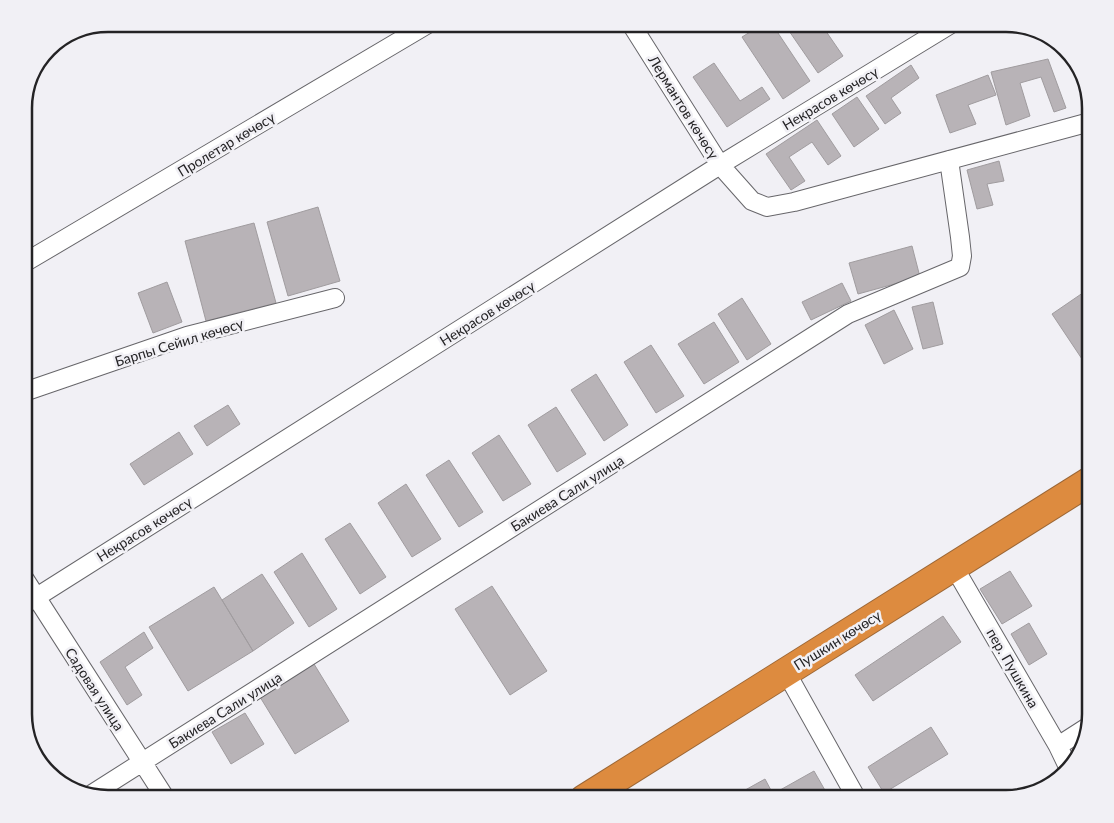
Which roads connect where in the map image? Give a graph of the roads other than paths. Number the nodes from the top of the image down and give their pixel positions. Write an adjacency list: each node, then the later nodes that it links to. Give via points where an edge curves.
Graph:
1 (414, 32): 7 (street, Пролетар көчөсү)
2 (636, 32): 6 (street, Лермантов көчөсү)
3 (938, 32): 6 (street, Некрасов көчөсү)
4 (1082, 124): 5 (street, Лермантов көчөсү)
5 (949, 160): 6 (street, Лермантов көчөсү, via 794,202 767,206 752,202); 17 (street, Бакиева Сали улица, via 962,256 960,267 848,314)
6 (720, 165): 12 (street, Некрасов көчөсү)
7 (33, 258)
8 (336, 298): 9 (street, Барпы Сейил көчөсү, via 187,336)
9 (33, 389)
10 (1082, 486): 11 (highway, Пушкин көчөсү)
11 (954, 567): 14 (highway, Пушкин көчөсү); 16 (street, пер. Пушкина)
12 (33, 600)
13 (33, 606): 17 (street, Садовая улица)
14 (786, 672): 21 (highway, Пушкин көчөсү); 22 (street)
15 (1079, 733): 16 (street)
16 (1058, 746): 18 (street, пер. Пушкина)
17 (143, 762): 19 (street, Бакиева Сали улица); 20 (street, Садовая улица)
18 (1065, 762)
19 (98, 790)
20 (160, 790)
21 (616, 790)
22 (852, 790)

